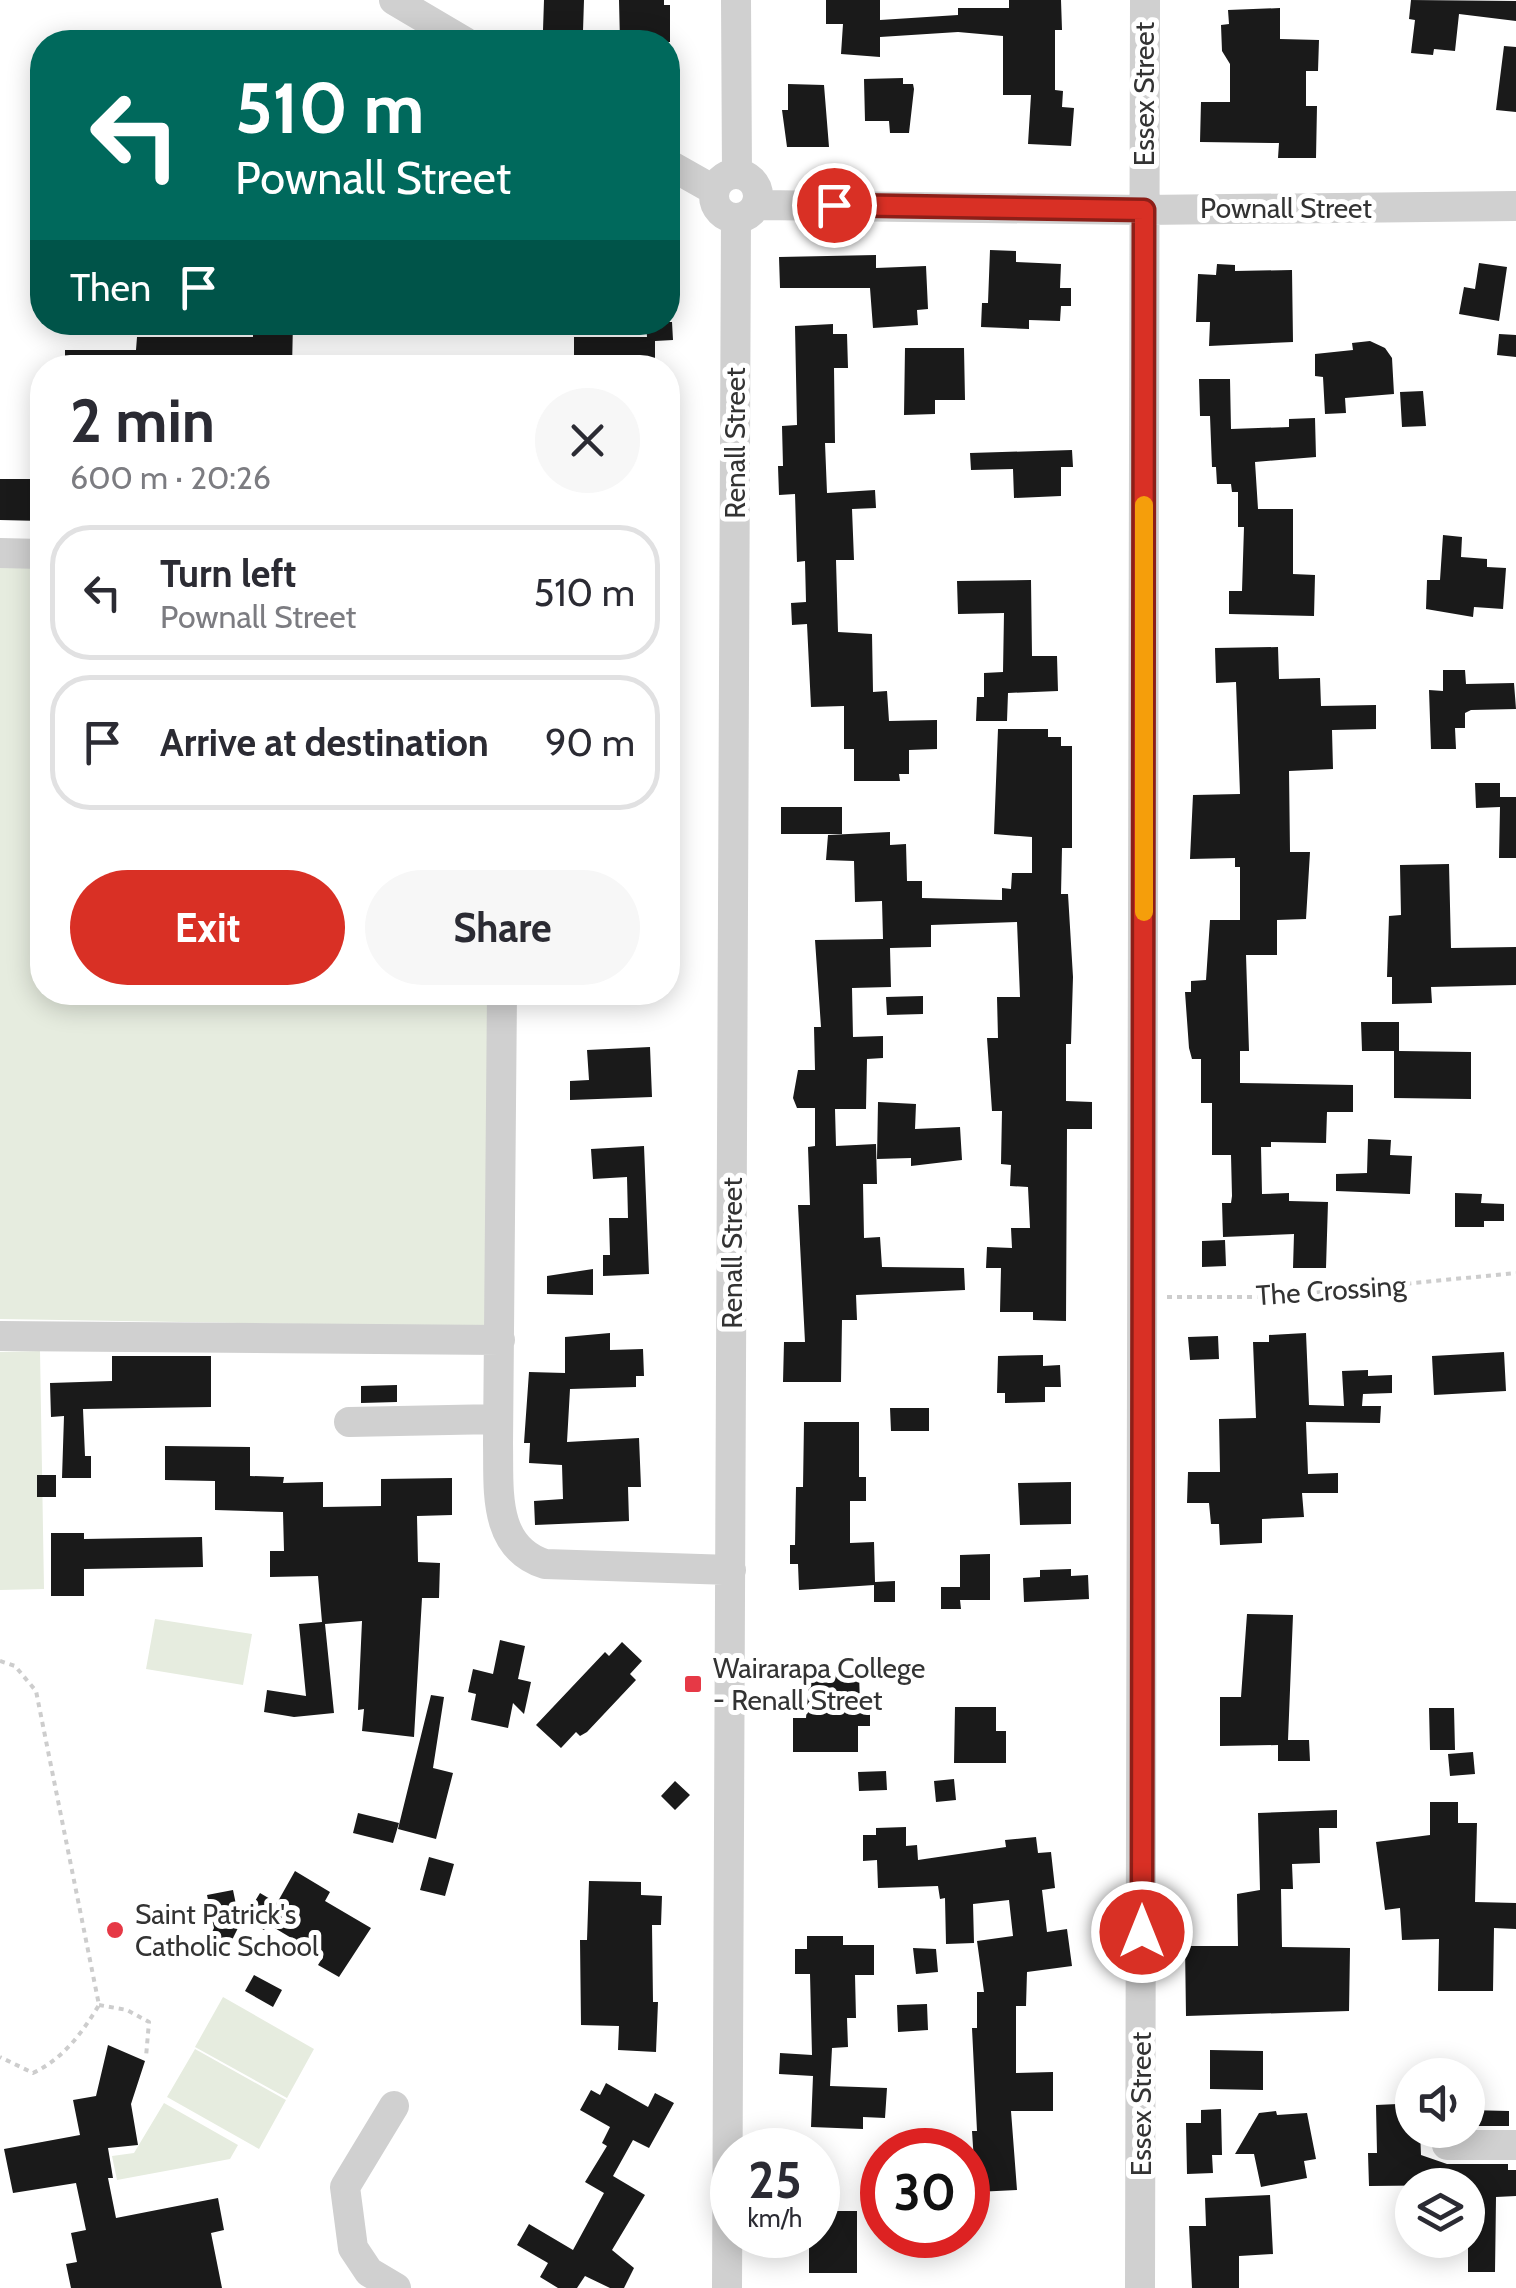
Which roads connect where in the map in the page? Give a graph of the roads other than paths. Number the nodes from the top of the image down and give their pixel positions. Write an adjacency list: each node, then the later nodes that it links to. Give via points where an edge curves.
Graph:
1 (394, 0): 4 (street)
2 (736, 0): 6 (street)
3 (1144, 0): 8 (street, Essex Street)
4 (445, 30)
5 (680, 168): 6 (street)
6 (726, 182): 9 (street, via 754,184)
7 (1516, 206): 8 (street, Pownall Street)
8 (1144, 210): 9 (street, Pownall Street); 23 (street, Essex Street)
9 (746, 211): 17 (street, Renall Street)
10 (0, 553): 11 (street)
11 (30, 554)
12 (502, 1005): 14 (street)
13 (0, 1336): 14 (street)
14 (500, 1340): 15 (street)
15 (498, 1419): 16 (street); 17 (street, via 502,1520 525,1554 554,1565)
16 (349, 1422)
17 (731, 1570): 22 (street, Renall Street)
18 (394, 2106): 21 (street, via 344,2187 353,2248 369,2272)
19 (1485, 2145): 20 (street)
20 (1516, 2145)
21 (396, 2288)
22 (727, 2288)
23 (1140, 2288)

